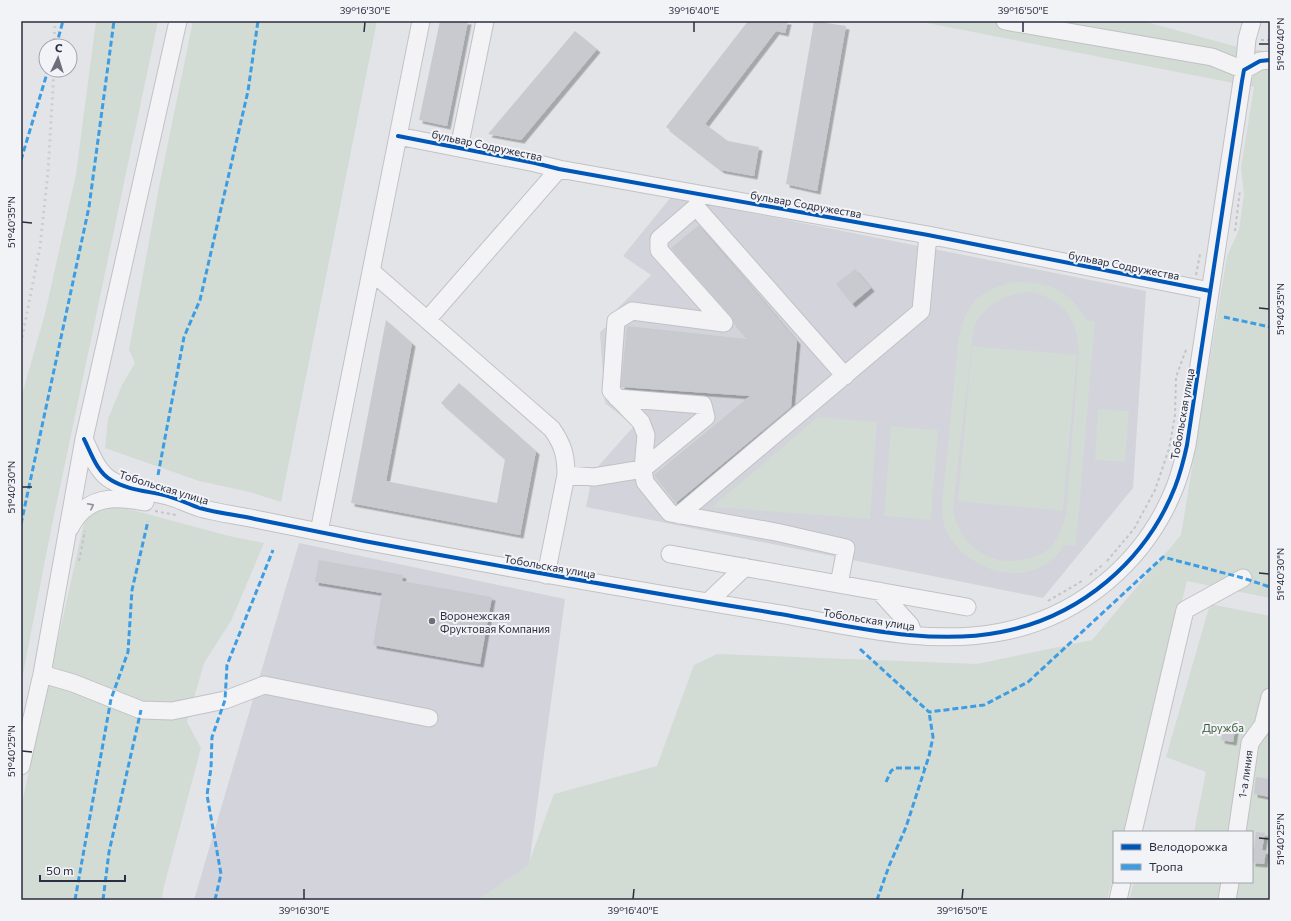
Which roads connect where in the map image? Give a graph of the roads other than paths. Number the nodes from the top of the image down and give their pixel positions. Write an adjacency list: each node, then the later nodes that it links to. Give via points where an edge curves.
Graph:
1 (178, 21): 17 (street)
2 (421, 21): 8 (street)
3 (485, 21): 9 (street)
4 (1005, 21): 7 (street, via 1212,57)
5 (1252, 21): 7 (street, Тобольская улица, via 1247,39)
6 (1270, 60): 7 (street, via 1260,61)
7 (1244, 70): 13 (street, Тобольская улица)
8 (398, 136): 9 (street, бульвар Содружества); 12 (street)
9 (459, 148): 10 (street, бульвар Содружества)
10 (559, 169): 11 (street, бульвар Содружества); 14 (street)
11 (928, 235): 13 (street, бульвар Содружества); 15 (street, via 921,311)
12 (371, 270): 14 (street); 22 (street)
13 (1210, 291): 32 (street, Тобольская улица, via 1188,446 1175,486 1143,545 1116,575 1084,598 1067,609 1022,627 1001,632 951,637)
14 (427, 320): 19 (street, via 552,429 561,442 566,460)
15 (845, 376): 16 (street, via 696,207 659,239 659,250 724,323 632,312 616,321 611,391); 21 (street)
16 (618, 398): 18 (street, via 641,422 646,435); 18 (street, via 703,406 706,417)
17 (84, 439): 20 (street, Тобольская улица, via 104,475 113,481); 23 (street)
18 (643, 469): 19 (street, via 594,477); 21 (street, via 645,482 670,513)
19 (566, 475): 26 (street)
20 (201, 508): 22 (street, Тобольская улица); 23 (street, one-way to 20, via 82,510 110,498 124,498 172,507)
21 (679, 516): 28 (street, via 776,532 846,548)
22 (319, 532): 26 (street, Тобольская улица)
23 (67, 535): 33 (street)
24 (670, 554): 25 (street)
25 (745, 567): 28 (street); 30 (street)
26 (546, 575): 30 (street, Тобольская улица)
27 (1243, 578): 37 (street, via 1184,610)
28 (839, 584): 29 (street)
29 (879, 592): 31 (street); 32 (street, via 910,625)
30 (708, 602): 32 (street, Тобольская улица)
31 (966, 607)
32 (914, 635)
33 (42, 674): 35 (street, via 73,683 141,710 172,712 225,700 264,686); 36 (street)
34 (1270, 697): 38 (street, 1-а линия, via 1263,725 1250,743)
35 (429, 718)
36 (21, 766)
37 (1133, 831)
38 (1237, 831)
39 (1122, 883): 41 (street)
40 (1230, 883): 42 (street)
41 (1118, 900)
42 (1228, 900)

